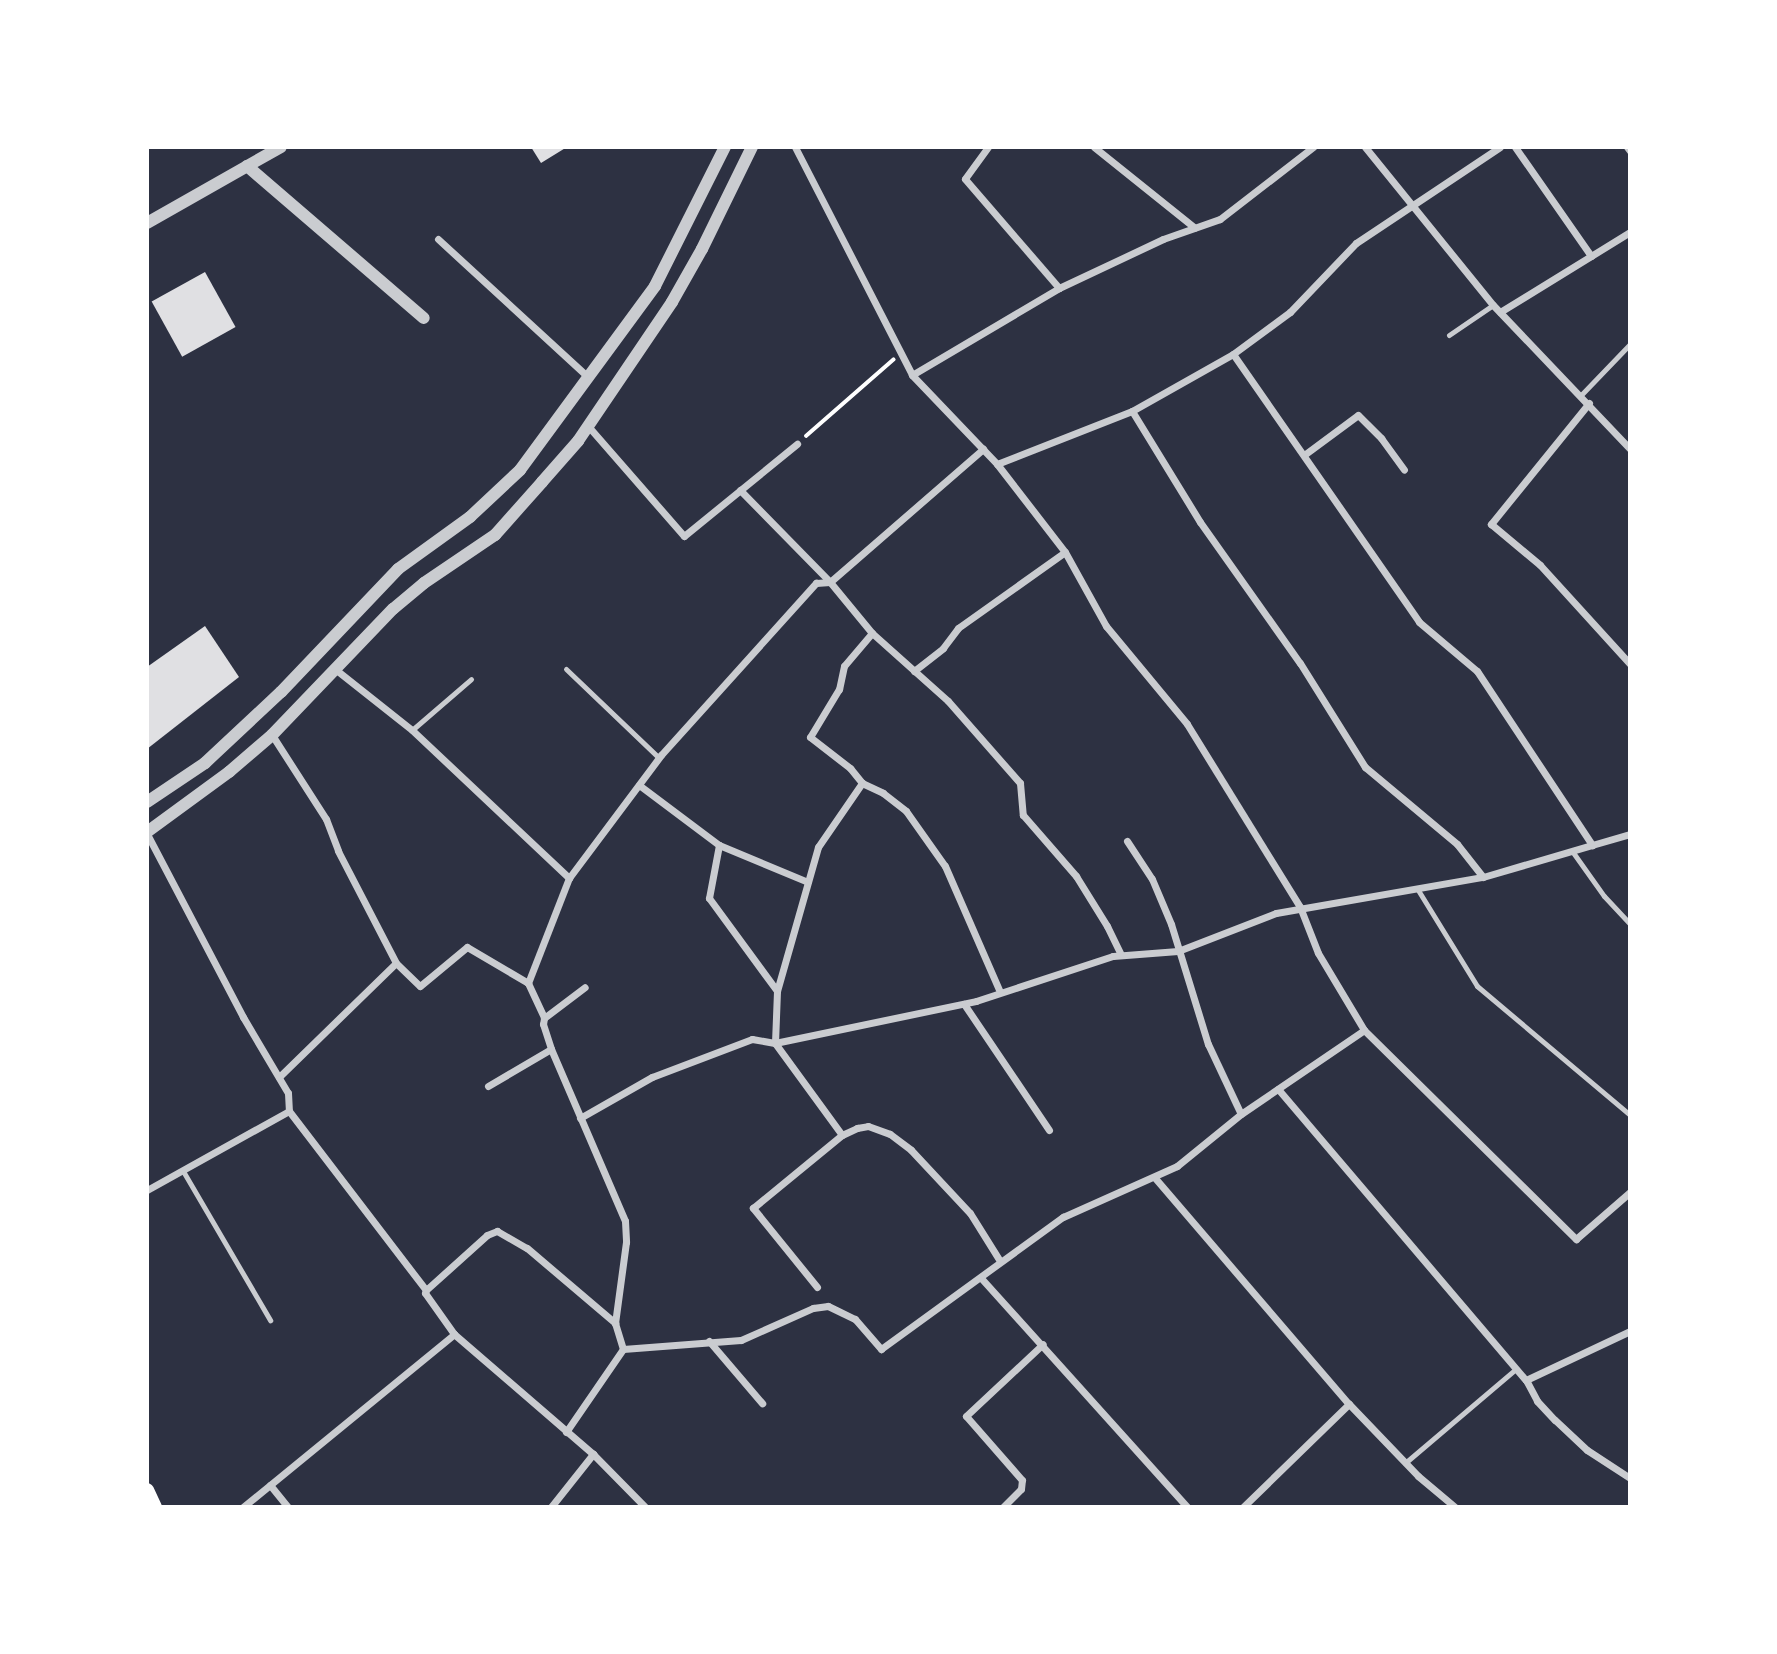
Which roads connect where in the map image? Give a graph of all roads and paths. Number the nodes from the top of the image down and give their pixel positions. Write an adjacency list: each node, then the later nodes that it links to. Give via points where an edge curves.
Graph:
1 (281, 147): 11 (street)
2 (725, 147): 27 (street, via 655,286)
3 (752, 147): 31 (street, via 672,302)
4 (794, 147): 24 (street)
5 (988, 147): 18 (street, via 965,179)
6 (1094, 147): 14 (street)
7 (1313, 147): 14 (street, via 1220,219)
8 (1365, 147): 12 (street)
9 (1500, 147): 12 (street)
10 (1515, 147): 17 (street)
11 (247, 166): 13 (street); 21 (street)
12 (1410, 204): 19 (street); 25 (street, via 1356,243 1290,312)
13 (147, 223)
14 (1195, 228): 18 (street)
15 (1630, 232): 17 (street)
16 (438, 239): 27 (street)
17 (1591, 256): 20 (street)
18 (1059, 288): 26 (street)
19 (1493, 305): 20 (street); 22 (lane)
20 (1500, 312): 28 (street)
21 (425, 317)
22 (1449, 335)
23 (1630, 344): 28 (lane)
24 (900, 354): 26 (street); 32 (path)
25 (1233, 354): 30 (street); 35 (street)
26 (912, 375): 33 (street)
27 (589, 377): 52 (street, via 520,470 470,517 398,569 281,692 205,763)
28 (1581, 395): 29 (street)
29 (1589, 403): 34 (street); 42 (street, via 1492,524 1540,565)
30 (1132, 411): 36 (street); 59 (street, via 1200,522 1300,663 1365,767 1457,844)
31 (588, 426): 38 (street, via 684,536); 43 (street, via 495,535 424,583)
32 (797, 444): 38 (street)
33 (982, 449): 36 (street); 40 (street)
34 (1630, 449)
35 (1304, 455): 37 (street, via 1358,415); 57 (street, via 1419,622 1477,671)
36 (997, 464): 39 (street)
37 (1404, 470)
38 (740, 490): 40 (street)
39 (1065, 551): 45 (street, via 958,628 943,648); 63 (street, via 1106,626 1187,724)
40 (830, 582): 41 (street); 49 (street, via 817,583)
41 (872, 633): 45 (street); 50 (street, via 844,666 839,689 810,737)
42 (1630, 664)
43 (333, 668): 47 (street); 48 (street)
44 (566, 669): 49 (lane)
45 (914, 671): 66 (street, via 948,701 1020,783 1023,815 1076,876)
46 (471, 679): 47 (lane)
47 (412, 730): 60 (street)
48 (272, 735): 53 (street); 67 (street, via 326,819)
49 (659, 758): 51 (street)
50 (862, 783): 61 (street, via 818,847); 71 (street, via 906,811 945,866)
51 (639, 785): 56 (street); 60 (street)
52 (147, 802)
53 (147, 833): 77 (street)
54 (1630, 834): 57 (street)
55 (1127, 841): 65 (street, via 1152,879)
56 (719, 845): 61 (street); 70 (street, via 709,898)
57 (1592, 845): 58 (street)
58 (1572, 851): 59 (street); 64 (lane)
59 (1483, 877): 62 (street)
60 (569, 878): 68 (street)
61 (808, 881): 70 (street)
62 (1418, 890): 63 (street); 82 (lane, via 1477,986)
63 (1300, 907): 65 (street); 74 (street, via 1318,953)
64 (1630, 924)
65 (1178, 951): 66 (street); 81 (street, via 1208,1044)
66 (1121, 955): 71 (street)
67 (396, 963): 68 (street, via 421,986 467,947); 77 (street)
68 (528, 983): 73 (street)
69 (585, 987): 73 (street)
70 (777, 991): 75 (street)
71 (1000, 992): 72 (street)
72 (964, 1003): 75 (street); 84 (street)
73 (544, 1018): 76 (street)
74 (1364, 1030): 79 (street); 89 (street, via 1576,1238)
75 (775, 1043): 83 (street, via 752,1039 652,1077); 85 (street)
76 (551, 1049): 78 (street); 83 (street)
77 (279, 1077): 80 (street, via 288,1093)
78 (488, 1086)
79 (1278, 1089): 81 (street); 101 (street)
80 (289, 1111): 86 (street); 93 (street)
81 (1241, 1114): 87 (street, via 1202,1149)
82 (1630, 1115)
83 (580, 1118): 95 (street, via 625,1221)
84 (1049, 1130)
85 (842, 1135): 90 (street, via 868,1126 890,1134 911,1150 970,1213); 92 (street, via 753,1208)
86 (183, 1171): 88 (street); 94 (lane)
87 (1155, 1178): 90 (street, via 1063,1217); 104 (street)
88 (147, 1190)
89 (1630, 1192)
90 (1000, 1261): 91 (street)
91 (981, 1278): 98 (street, via 881,1349 855,1319 828,1306 813,1308 741,1340); 99 (street)
92 (817, 1287)
93 (426, 1290): 95 (street, via 497,1231 527,1248); 97 (street)
94 (270, 1320)
95 (615, 1323): 100 (street)
96 (1630, 1331): 102 (street)
97 (454, 1334): 105 (street); 109 (street)
98 (709, 1340): 100 (street); 103 (street)
99 (1043, 1344): 116 (street, via 966,1416 1022,1480 1021,1489); 117 (street)
100 (623, 1349): 105 (street)
101 (1517, 1369): 102 (street); 107 (lane)
102 (1526, 1380): 108 (street, via 1555,1420 1587,1450)
103 (762, 1403)
104 (1349, 1404): 107 (street); 118 (street)
105 (566, 1432): 106 (street)
106 (593, 1454): 114 (street); 115 (street)
107 (1405, 1464): 119 (street)
108 (1630, 1478)
109 (270, 1485): 112 (street); 113 (street)
110 (147, 1490): 111 (main road)
111 (155, 1507)
112 (243, 1507)
113 (288, 1507)
114 (551, 1507)
115 (645, 1507)
116 (1003, 1507)
117 (1187, 1507)
118 (1243, 1507)
119 (1455, 1507)

